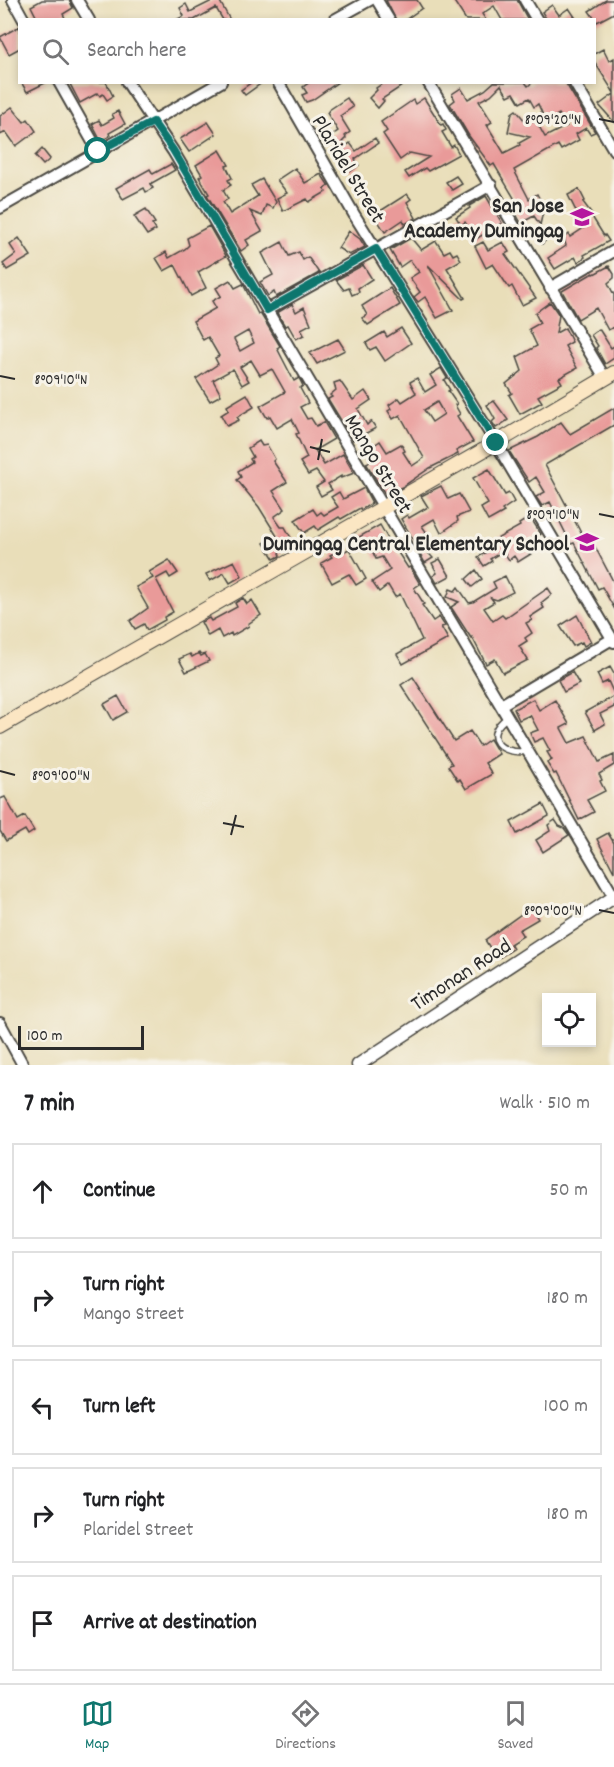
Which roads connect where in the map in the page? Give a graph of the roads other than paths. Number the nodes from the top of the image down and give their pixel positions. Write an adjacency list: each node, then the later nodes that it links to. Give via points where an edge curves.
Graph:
1 (13, 0): 6 (street)
2 (77, 0): 7 (street)
3 (369, 0): 8 (street)
4 (377, 0): 9 (street)
5 (525, 0): 10 (street)
6 (23, 18)
7 (88, 18)
8 (338, 18)
9 (388, 18)
10 (536, 18)
11 (60, 84): 19 (street)
12 (128, 84): 17 (street, Mango Street)
13 (217, 84): 17 (street)
14 (279, 84): 22 (street, Plaridel Street)
15 (429, 84): 20 (street)
16 (575, 84): 18 (street)
17 (153, 122): 19 (street); 25 (street, Mango Street)
18 (614, 150)
19 (98, 151): 21 (street)
20 (491, 185): 22 (street); 24 (street)
21 (0, 208)
22 (376, 249): 25 (street); 27 (street, Plaridel Street)
23 (614, 251): 24 (street)
24 (550, 288): 26 (street)
25 (267, 310): 28 (street, Mango Street)
26 (609, 375): 27 (main road)
27 (496, 443): 28 (main road); 29 (street, Plaridel Street)
28 (383, 507): 30 (street, Mango Street); 32 (main road)
29 (613, 640): 30 (street)
30 (501, 705): 31 (street, Mango Street)
31 (508, 717): 33 (street, Mango Street); 33 (lane, via 496,728 497,743 505,751)
32 (0, 728)
33 (528, 751): 34 (street, Mango Street)
34 (614, 897): 37 (street, Timonan Road)
35 (0, 1023): 36 (street)
36 (23, 1065)
37 (358, 1065)

